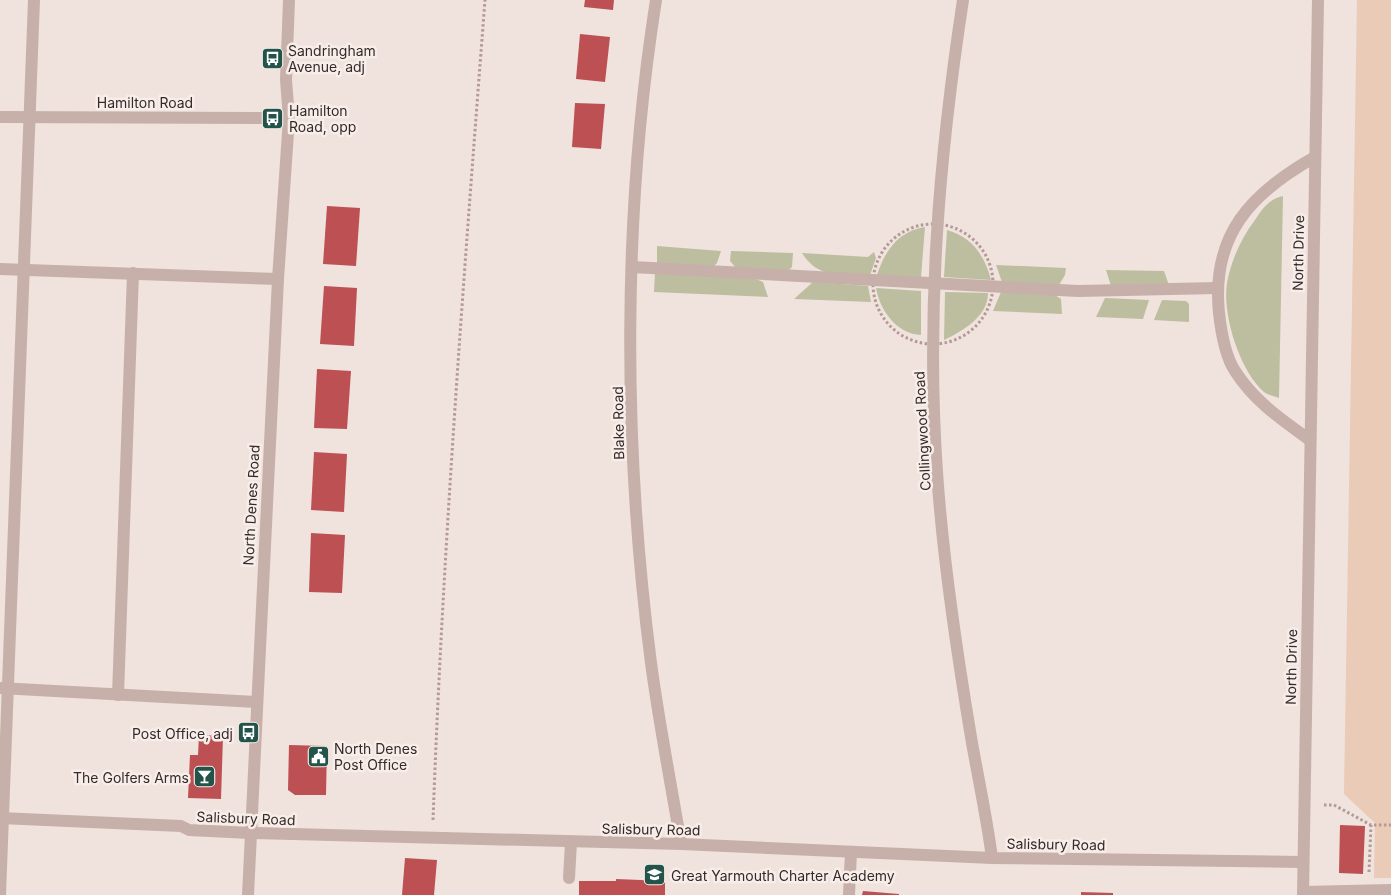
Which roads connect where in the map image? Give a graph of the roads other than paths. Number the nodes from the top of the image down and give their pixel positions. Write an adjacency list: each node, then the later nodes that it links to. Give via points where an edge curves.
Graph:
1 (34, 0): 7 (street)
2 (289, 0): 8 (street, North Denes Road, via 286,80)
3 (656, 0): 10 (street, Blake Road, via 640,122)
4 (963, 0): 15 (street, Collingwood Road, via 946,127)
5 (1318, 0): 9 (street, North Drive)
6 (0, 117): 7 (street, Hamilton Road)
7 (30, 117): 8 (street, Hamilton Road); 12 (street)
8 (289, 118): 14 (street, North Denes Road)
9 (1315, 156): 16 (street, via 1258,196 1236,224 1221,259); 17 (street, North Drive)
10 (632, 267): 15 (street); 24 (street, Blake Road, via 632,425 636,516 651,664)
11 (0, 269): 12 (street)
12 (26, 270): 13 (street); 18 (street)
13 (133, 273): 14 (street); 19 (street)
14 (278, 279): 20 (street, North Denes Road)
15 (933, 284): 16 (street, via 1078,292); 26 (street, Collingwood Road, via 937,472 954,633)
16 (1216, 288): 17 (street, via 1221,331 1234,370 1262,405)
17 (1310, 440): 27 (street, North Drive)
18 (4, 688): 19 (street); 21 (street)
19 (118, 696): 20 (street)
20 (256, 702): 22 (street, North Denes Road)
21 (2, 818): 22 (street, Salisbury Road, via 181,826 189,830); 31 (street)
22 (250, 833): 23 (street, Salisbury Road); 32 (street, North Denes Road)
23 (571, 842): 24 (street, Salisbury Road); 28 (street)
24 (681, 844): 25 (street, Salisbury Road)
25 (851, 852): 26 (street, Salisbury Road); 33 (street)
26 (992, 858): 27 (street, Salisbury Road)
27 (1303, 862): 30 (street, North Drive)
28 (569, 878)
29 (1391, 890): 30 (street)
30 (1303, 893)
31 (0, 895)
32 (248, 895)
33 (849, 895)

